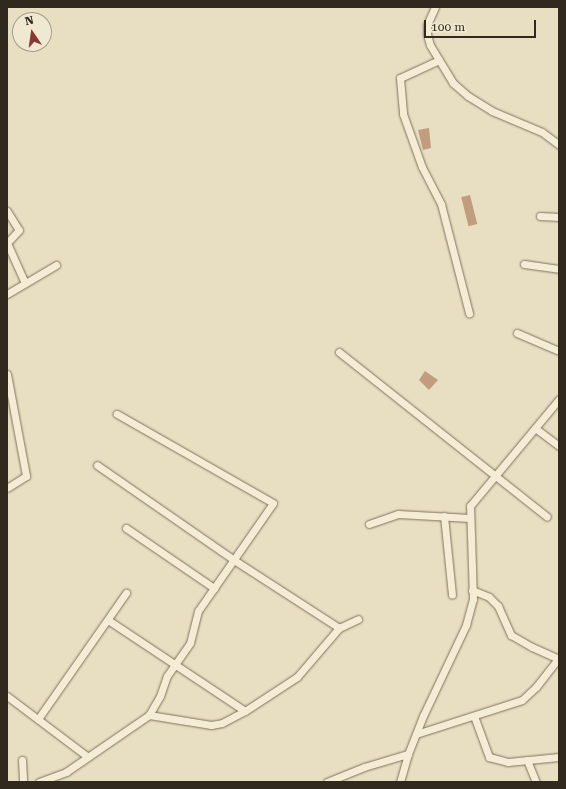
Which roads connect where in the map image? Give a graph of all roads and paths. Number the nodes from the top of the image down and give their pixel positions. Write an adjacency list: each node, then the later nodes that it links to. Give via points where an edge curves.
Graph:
1 (435, 7): 2 (street, via 427,25 427,34)
2 (439, 60): 3 (street, via 453,83 468,96 492,110 542,132); 12 (street, via 400,78 403,114 422,167 441,204)
3 (559, 145)
4 (7, 210): 10 (street, via 19,230 7,243)
5 (540, 216): 6 (street)
6 (559, 217)
7 (524, 264): 9 (street)
8 (56, 265): 10 (street)
9 (559, 269)
10 (25, 283): 11 (street)
11 (7, 294)
12 (469, 313)
13 (517, 333): 14 (street)
14 (559, 351)
15 (339, 352): 22 (street)
16 (7, 374): 23 (street, via 26,476)
17 (559, 399): 19 (street)
18 (117, 414): 29 (street, via 273,503)
19 (535, 428): 20 (street); 22 (street)
20 (559, 446)
21 (97, 465): 29 (street)
22 (495, 476): 25 (street); 26 (street, via 470,506)
23 (7, 488)
24 (444, 516): 26 (street); 27 (street, via 398,514); 33 (street)
25 (547, 517)
26 (470, 518): 31 (street)
27 (369, 524)
28 (126, 528): 30 (street)
29 (234, 560): 30 (street); 36 (street)
30 (214, 588): 38 (street, via 198,610 190,643)
31 (472, 590): 37 (street, via 490,597 498,606 511,635); 44 (street, via 473,599 466,625 444,667)
32 (126, 593): 35 (street)
33 (452, 595)
34 (358, 619): 36 (street)
35 (108, 620): 38 (street); 43 (street)
36 (339, 628): 40 (street, via 297,677)
37 (558, 659): 42 (street, via 522,700)
38 (175, 665): 40 (street); 41 (street)
39 (7, 696): 43 (street)
40 (245, 711): 41 (street, via 222,723 211,725)
41 (149, 715): 46 (street)
42 (474, 716): 44 (street); 49 (street, via 489,757 508,762)
43 (38, 719): 46 (street)
44 (416, 734): 45 (street)
45 (408, 754): 52 (street, via 364,767); 53 (street)
46 (88, 757): 51 (street, via 66,772)
47 (559, 757): 49 (street)
48 (22, 760): 50 (street)
49 (527, 760): 54 (street)
50 (23, 782)
51 (39, 782)
52 (327, 782)
53 (400, 782)
54 (536, 782)

